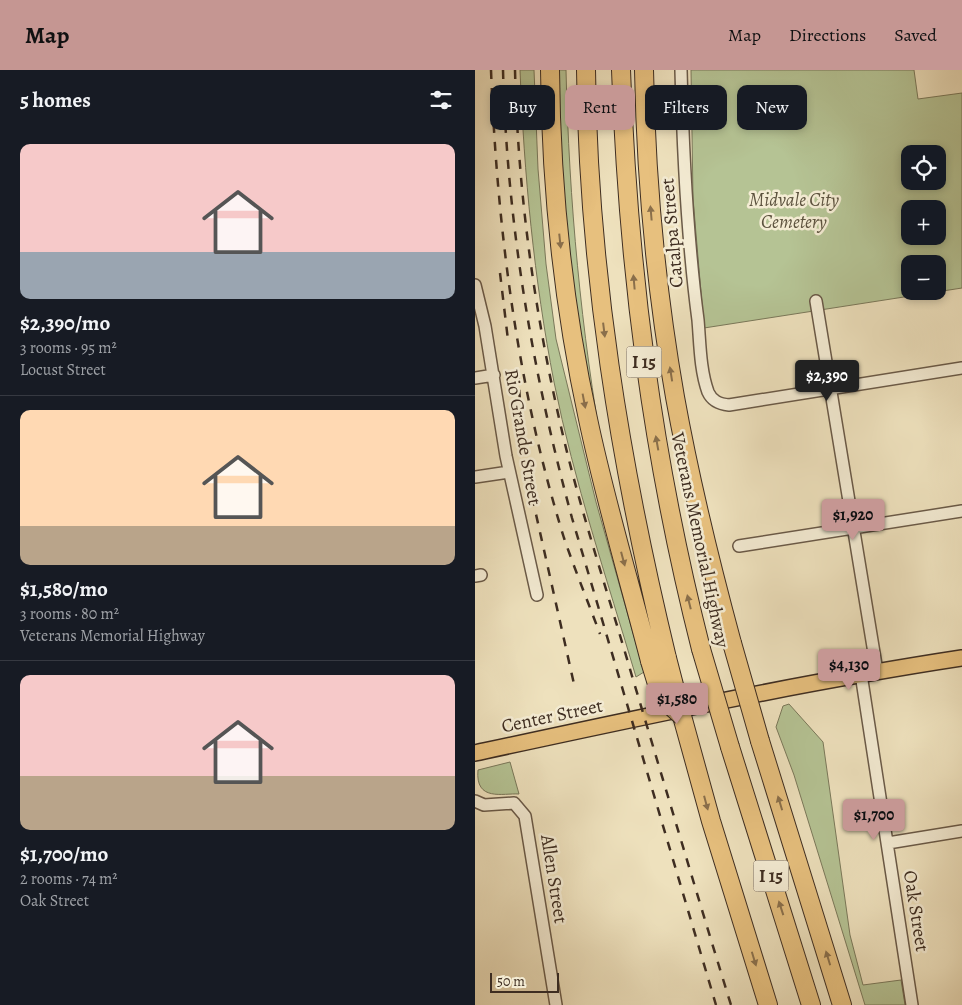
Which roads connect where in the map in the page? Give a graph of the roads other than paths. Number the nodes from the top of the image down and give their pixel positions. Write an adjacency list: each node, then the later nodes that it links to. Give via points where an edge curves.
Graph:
1 (543, 70): 7 (highway, via 547,139)
2 (550, 70): 7 (highway)
3 (586, 70): 21 (highway, I 15, one-way to 21, via 592,219 607,360)
4 (621, 70): 30 (highway, Veterans Memorial Highway / I 15, one-way to 4, bridge, via 701,649 667,500 639,324 628,220)
5 (644, 70): 31 (highway, one-way to 5, bridge, via 732,643 687,458 668,353 651,212)
6 (681, 70): 13 (street, Catalpa Street, via 693,280 708,392 718,404 729,405)
7 (557, 215): 21 (highway, one-way to 21, via 568,307 588,420)
8 (475, 285): 11 (street, Rio Grande Street)
9 (816, 301): 13 (street)
10 (962, 368): 13 (street)
11 (493, 375): 12 (street); 14 (street, Rio Grande Street)
12 (475, 378)
13 (831, 388): 17 (street)
14 (509, 472): 15 (street); 19 (street, Rio Grande Street)
15 (475, 477)
16 (962, 511): 17 (street)
17 (853, 528): 18 (street); 22 (street)
18 (739, 546)
19 (537, 595)
20 (962, 658): 22 (main road, Center Street)
21 (658, 659): 29 (highway, I 15, one-way to 29, bridge, via 682,716)
22 (877, 671): 23 (main road, Center Street)
23 (861, 674): 24 (main road, Center Street); 27 (street, Oak Street)
24 (475, 753)
25 (475, 801): 28 (street, Allen Street, via 484,805 514,803 525,816)
26 (962, 831): 27 (street)
27 (887, 843): 32 (street, Oak Street)
28 (555, 1005)
29 (768, 1005)
30 (811, 1005)
31 (842, 1005)
32 (911, 1005)

